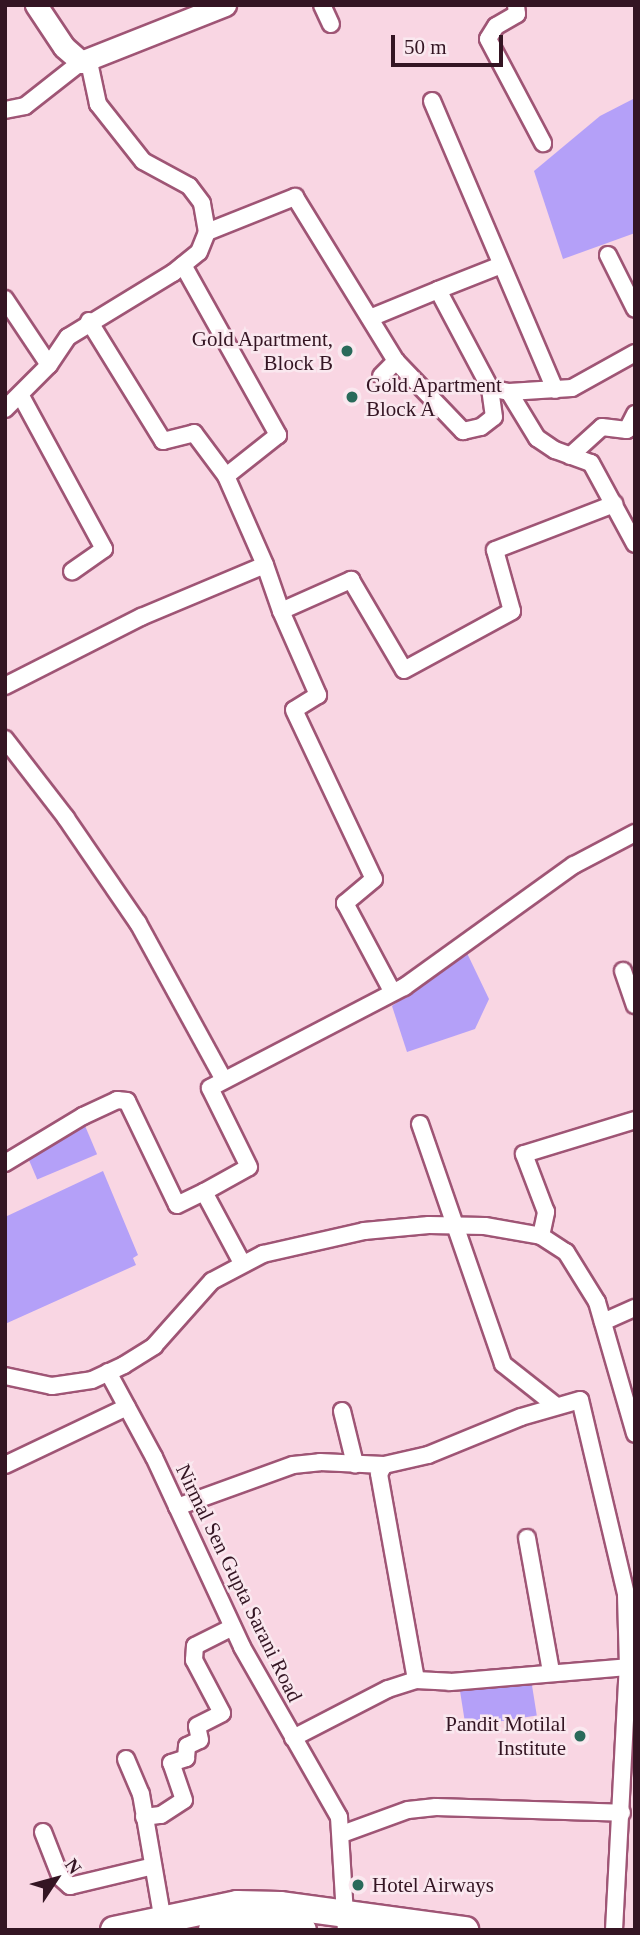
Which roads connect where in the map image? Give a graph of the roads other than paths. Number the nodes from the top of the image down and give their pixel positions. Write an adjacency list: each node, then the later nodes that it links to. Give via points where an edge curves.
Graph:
1 (36, 5): 6 (street, via 64,47)
2 (225, 5): 6 (street)
3 (322, 5): 5 (street)
4 (516, 5): 9 (street, via 517,14 496,26 488,39)
5 (331, 24)
6 (85, 62): 8 (street, via 25,106); 10 (street, via 98,104 143,161 189,186 202,203)
7 (432, 101): 13 (street)
8 (5, 110)
9 (543, 143)
10 (207, 232): 12 (street, via 200,252); 17 (street, via 295,197)
11 (608, 255): 16 (street)
12 (183, 265): 18 (street); 30 (street, via 278,435)
13 (499, 266): 14 (street); 24 (street)
14 (438, 290): 17 (street); 23 (street)
15 (5, 299): 21 (street)
16 (635, 310)
17 (370, 318): 20 (street)
18 (89, 321): 21 (street, via 68,337); 30 (street, via 163,440 194,433)
19 (635, 354): 24 (street, via 572,388)
20 (396, 361): 22 (street); 23 (street, via 463,431 481,427 494,417)
21 (49, 365): 26 (street)
22 (381, 376)
23 (490, 388): 25 (street)
24 (555, 390): 25 (street)
25 (509, 392): 29 (street, via 537,438)
26 (21, 396): 27 (street); 34 (street, via 104,549)
27 (5, 409)
28 (635, 414): 29 (street, via 627,430 602,427)
29 (570, 456): 31 (street, via 591,463)
30 (226, 476): 33 (street)
31 (614, 504): 32 (street); 35 (street, via 495,550 512,611 404,670 351,580)
32 (635, 544)
33 (265, 565): 35 (street); 36 (street, via 141,617)
34 (72, 571)
35 (281, 611): 40 (street, via 318,695 295,710 374,879 345,903)
36 (5, 686)
37 (5, 739): 42 (street, via 138,923)
38 (635, 833): 40 (street, via 574,865 439,966)
39 (623, 971): 41 (street)
40 (393, 991): 42 (street)
41 (635, 1005)
42 (223, 1078): 46 (street, via 211,1088 249,1167)
43 (635, 1120): 48 (street, via 524,1154 546,1212)
44 (420, 1124): 47 (street)
45 (5, 1163): 46 (street, via 83,1116 117,1100 127,1101 177,1205)
46 (204, 1192): 49 (street)
47 (454, 1225): 48 (street); 49 (street, via 364,1231); 55 (street, via 503,1364)
48 (541, 1236): 51 (street, via 566,1252 597,1302)
49 (242, 1263): 52 (street, via 212,1281 154,1346)
50 (635, 1308): 51 (street)
51 (603, 1322): 54 (street)
52 (108, 1373): 53 (street, via 52,1385); 56 (street, Nirmal Sen Gupta Sarani Road)
53 (5, 1376)
54 (628, 1389): 58 (street)
55 (555, 1405): 61 (street, via 428,1455); 65 (street, via 580,1400 584,1407 626,1594)
56 (127, 1406): 60 (street); 62 (street, Nirmal Sen Gupta Sarani Road)
57 (342, 1410): 59 (street)
58 (635, 1434)
59 (355, 1464): 61 (street); 62 (street, via 293,1465)
60 (5, 1465)
61 (383, 1465): 67 (street, via 379,1474)
62 (177, 1507): 64 (street, Nirmal Sen Gupta Sarani Road)
63 (527, 1538): 66 (street)
64 (233, 1627): 68 (street, Nirmal Sen Gupta Sarani Road); 71 (street, via 195,1646 194,1660 222,1713 197,1726 200,1740 187,1746 186,1758 171,1763 184,1800 161,1815)
65 (631, 1666): 66 (street); 70 (street)
66 (551, 1671): 67 (street, via 450,1682)
67 (416, 1680): 68 (street, via 388,1689)
68 (293, 1738): 73 (street, Nirmal Sen Gupta Sarani Road, via 314,1766 339,1817)
69 (126, 1759): 71 (street)
70 (626, 1804): 73 (street, via 436,1807 408,1810); 81 (street)
71 (144, 1817): 74 (street)
72 (44, 1832): 74 (street, via 61,1878 69,1886)
73 (342, 1834): 76 (street, Nirmal Sen Gupta Sarani Road)
74 (153, 1866): 75 (street)
75 (162, 1916): 76 (main road, via 237,1904); 77 (main road)
76 (347, 1922): 80 (main road)
77 (114, 1930)
78 (212, 1930): 79 (main road, via 262,1926)
79 (303, 1930)
80 (465, 1930)
81 (614, 1930)

